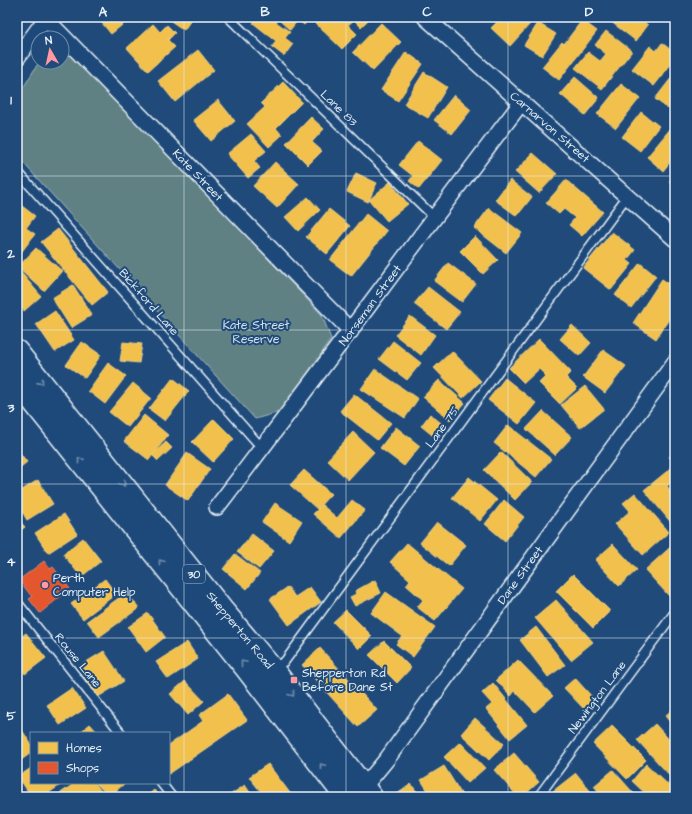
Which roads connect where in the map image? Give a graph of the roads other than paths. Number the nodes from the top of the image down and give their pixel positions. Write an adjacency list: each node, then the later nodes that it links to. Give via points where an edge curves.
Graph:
1 (228, 17): 8 (lane, Lane 83)
2 (425, 17): 5 (street, Carnarvon Street)
3 (47, 18): 4 (street); 10 (street, Kate Street)
4 (17, 58)
5 (522, 102): 7 (street, Carnarvon Street); 8 (street, Norseman Street)
6 (17, 171): 14 (lane, Bickford Lane)
7 (628, 196): 9 (street, Carnarvon Street); 18 (lane, Lane 75, via 285,661)
8 (434, 217): 10 (street, Norseman Street)
9 (675, 239)
10 (351, 331): 14 (street, Norseman Street)
11 (17, 352): 18 (highway, Shepperton Road / 30, one-way to 18, via 222,610)
12 (675, 362): 21 (street, Dane Street)
13 (17, 381): 21 (highway, Shepperton Road / 30, one-way to 13, via 247,669)
14 (262, 448): 15 (street, Norseman Street)
15 (217, 507)
16 (17, 602): 19 (lane, Rouse Lane)
17 (675, 612): 23 (lane, Newington Lane)
18 (273, 670): 21 (highway, Shepperton Road / 30, one-way to 21)
19 (120, 732)
20 (162, 784): 22 (lane)
21 (360, 794)
22 (172, 797)
23 (538, 797)

